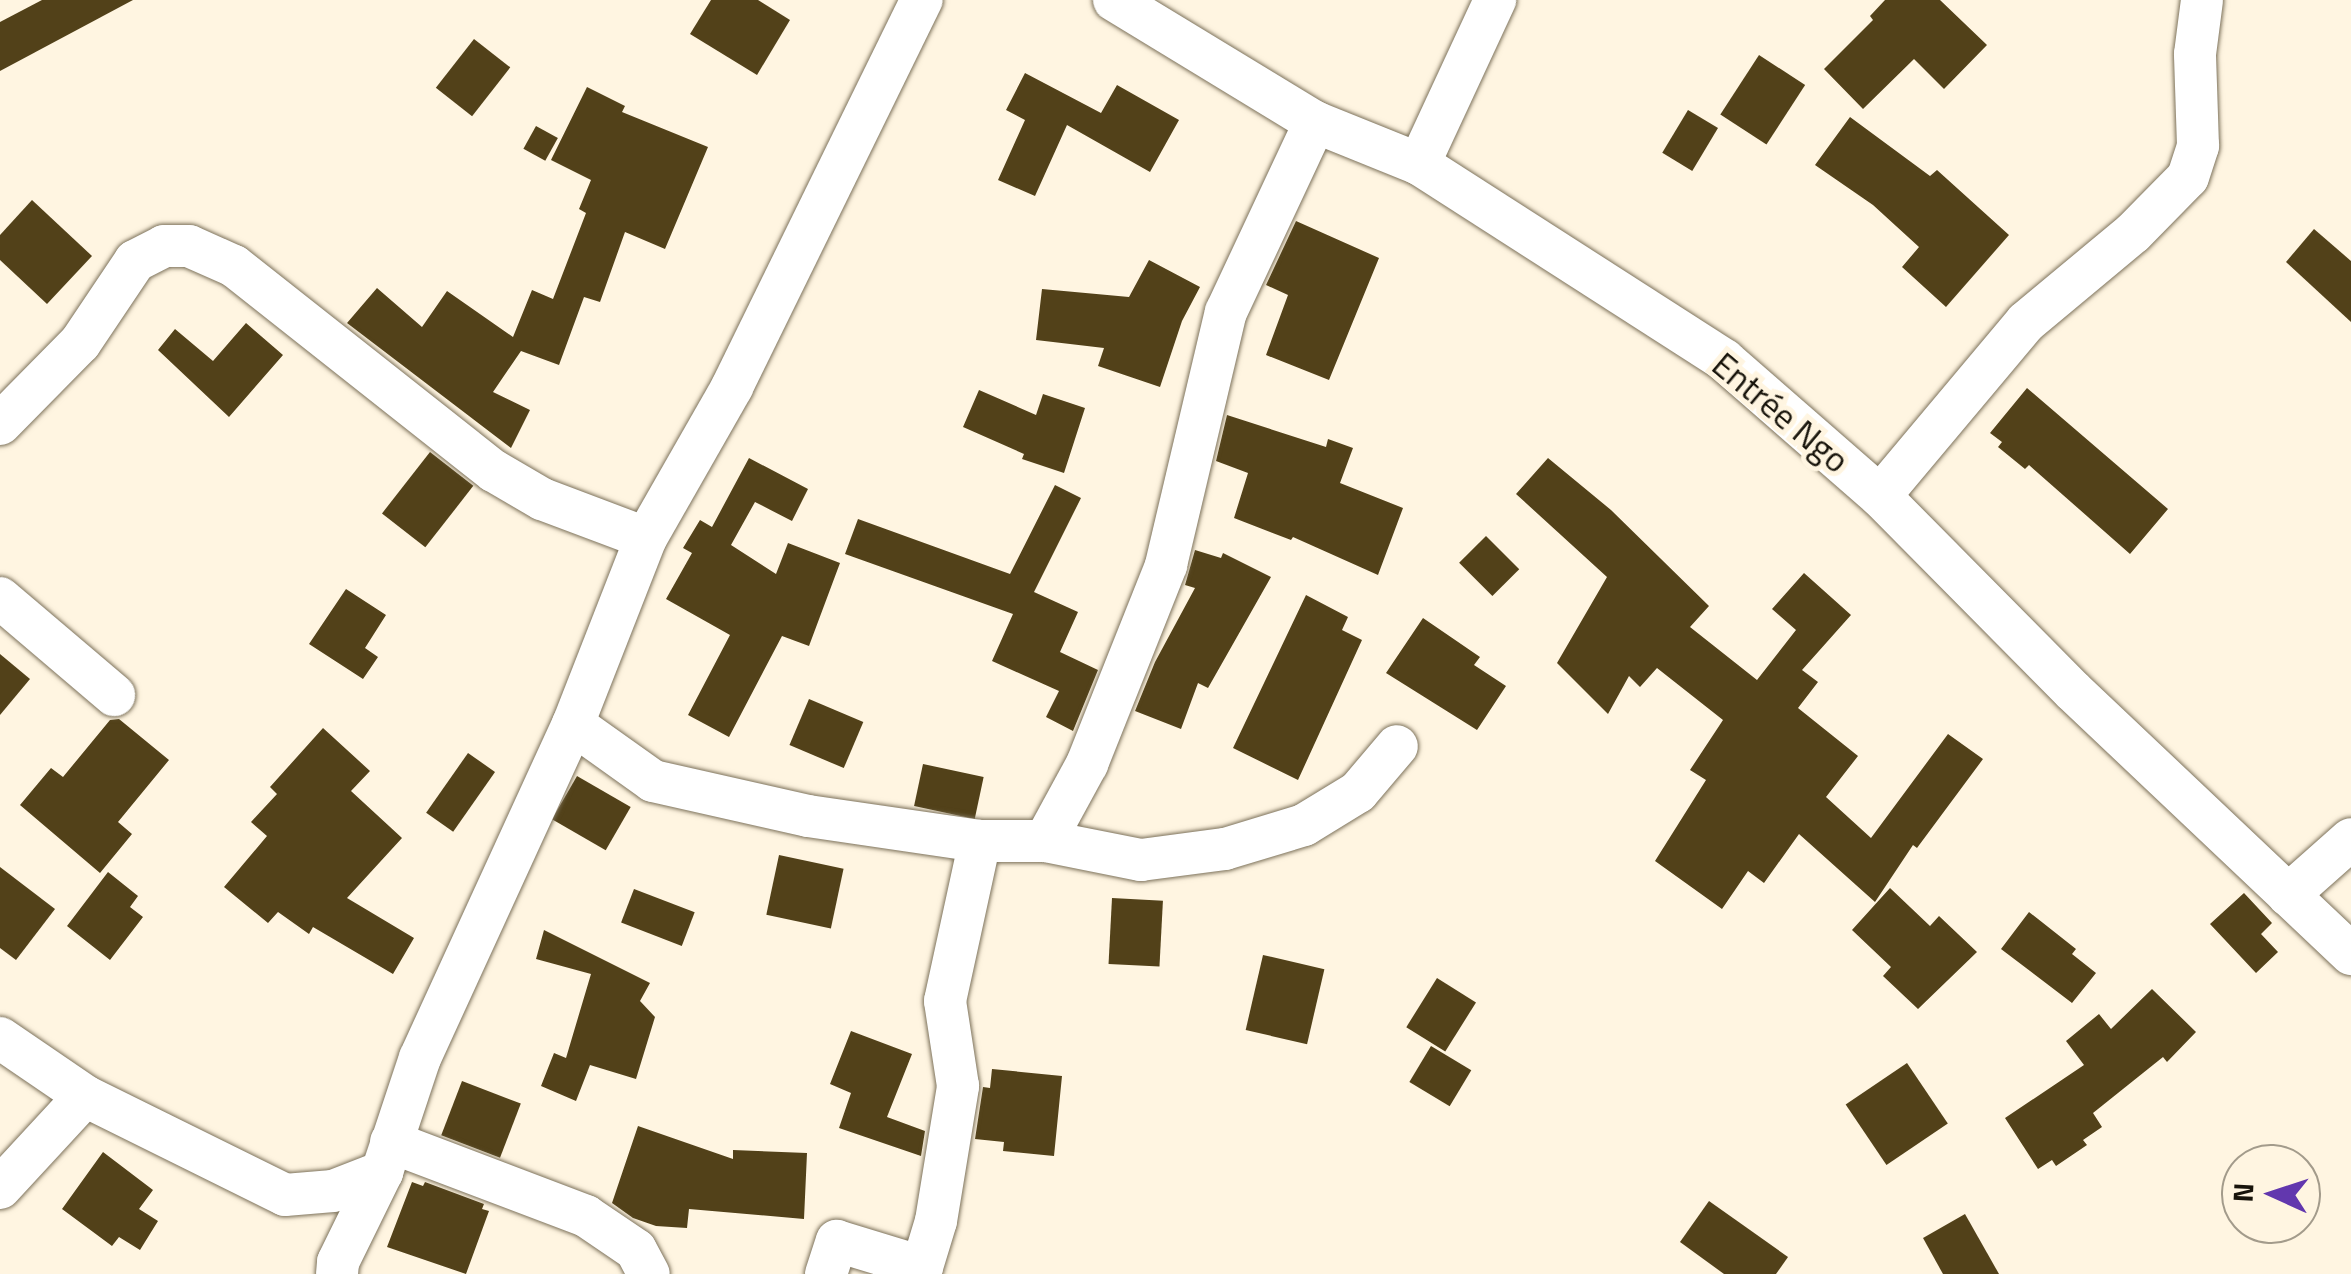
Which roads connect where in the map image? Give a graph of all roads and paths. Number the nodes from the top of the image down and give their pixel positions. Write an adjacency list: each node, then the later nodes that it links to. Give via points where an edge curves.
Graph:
1 (922, 0): 9 (street, via 732,386)
2 (1114, 0): 5 (street, Entrée Ngo)
3 (1495, 0): 6 (street)
4 (2202, 0): 8 (street, via 2195,54 2198,146 2188,177 2134,233 2026,322)
5 (1315, 122): 6 (street, Entrée Ngo); 16 (street, via 1226,312 1166,565 1087,764)
6 (1419, 164): 8 (street, Entrée Ngo, via 1724,360)
7 (0, 424): 9 (street, via 80,343 135,262 164,246 189,246 234,266 494,471 542,499)
8 (1880, 496): 17 (street, Entrée Ngo)
9 (646, 538): 12 (street)
10 (0, 598): 11 (street)
11 (114, 694)
12 (573, 724): 15 (street, via 653,782 808,816); 21 (street, via 427,1041)
13 (1397, 746): 16 (street, via 1334,810 1225,849 1141,860)
14 (2351, 839): 17 (street)
15 (980, 841): 16 (street); 25 (street, via 945,1001 958,1086 922,1267 837,1241)
16 (1044, 841)
17 (2288, 895): 18 (street, Entrée Ngo)
18 (2351, 954)
19 (0, 1038): 20 (street)
20 (85, 1096): 21 (street, via 285,1195 333,1191); 22 (street)
21 (386, 1157): 23 (street); 24 (street, via 586,1216 636,1250)
22 (0, 1188)
23 (337, 1274)
24 (649, 1274)
25 (826, 1274)

